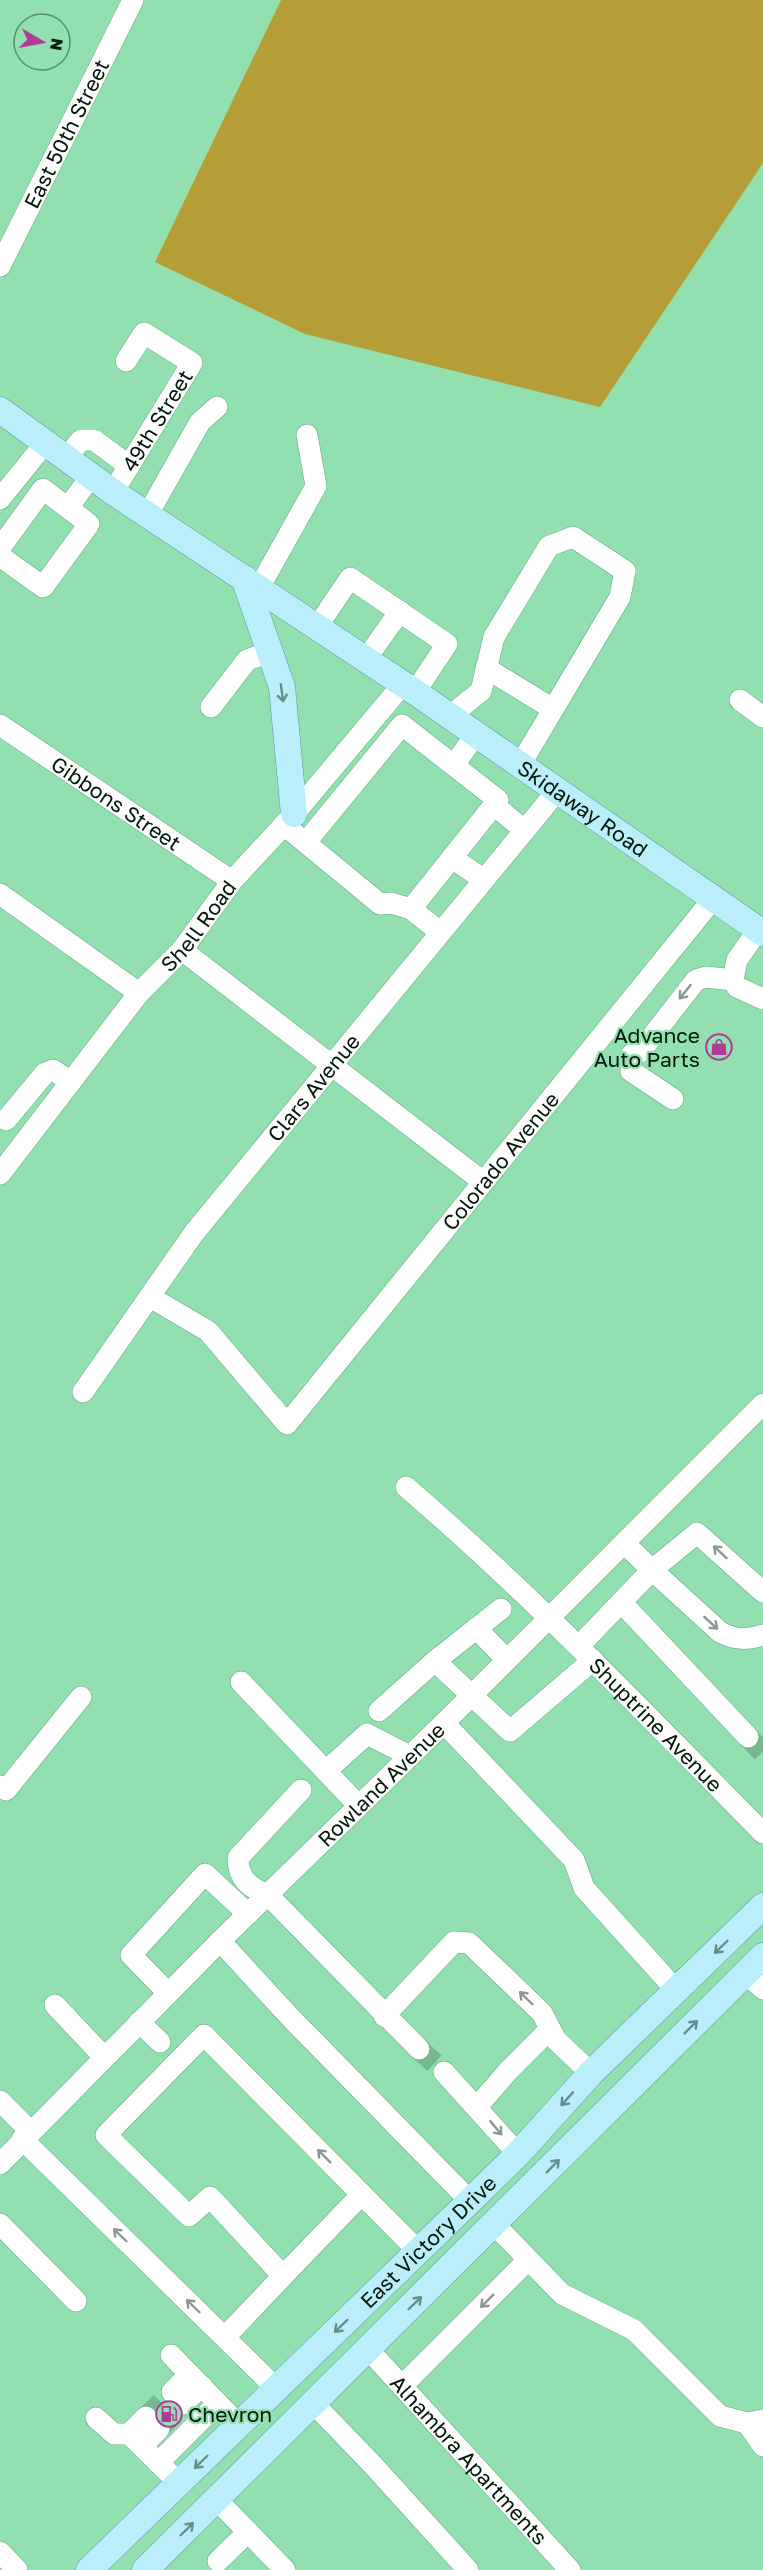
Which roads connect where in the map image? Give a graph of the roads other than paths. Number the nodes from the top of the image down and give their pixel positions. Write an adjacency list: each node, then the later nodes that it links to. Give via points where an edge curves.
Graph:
1 (134, 0): 2 (street, East 50th Street)
2 (0, 266)
3 (126, 361): 9 (street, 49th Street, via 144,333 192,363)
4 (217, 407): 15 (street, via 200,422)
5 (0, 410): 7 (main road, Skidaway Road)
6 (307, 435): 17 (street, via 316,486)
7 (46, 442): 8 (main road, Skidaway Road); 12 (street)
8 (67, 458): 9 (street, via 81,440 94,440); 10 (main road, Skidaway Road)
9 (129, 466): 11 (street, 49th Street)
10 (91, 476): 11 (main road, Skidaway Road); 14 (street)
11 (113, 492): 15 (main road, Skidaway Road)
12 (5, 493): 13 (street)
13 (33, 503): 14 (street, via 43,489); 16 (street)
14 (68, 508): 16 (street, via 89,524 43,587)
15 (148, 514): 17 (main road, Skidaway Road)
16 (1, 546)
17 (252, 583): 19 (main road, Skidaway Road); 20 (main road)
18 (399, 612): 19 (street, via 350,578); 21 (street); 23 (street, Shell Road, via 447,644)
19 (317, 627): 21 (main road, Skidaway Road)
20 (270, 652): 25 (street, via 248,660); 35 (main road, one-way to 35, via 282,687)
21 (366, 659): 23 (main road, Skidaway Road)
22 (488, 663): 26 (street); 26 (street, via 494,637 549,546 573,537 625,571 620,597); 27 (street, via 481,691)
23 (409, 688): 27 (main road, Skidaway Road); 35 (street, Shell Road)
24 (740, 700): 28 (street)
25 (211, 707)
26 (553, 709): 32 (street)
27 (450, 716): 30 (main road, Skidaway Road)
28 (763, 717)
29 (0, 725): 40 (street, Gibbons Street)
30 (476, 734): 31 (street); 32 (main road, Skidaway Road)
31 (454, 765): 34 (street, via 498,800); 37 (street, via 402,725)
32 (520, 765): 33 (main road, Skidaway Road)
33 (557, 791): 36 (street, Clars Avenue); 42 (main road, Skidaway Road)
34 (494, 805): 36 (street); 38 (street)
35 (289, 819): 37 (street); 40 (street, Shell Road)
36 (524, 830): 39 (street, Clars Avenue)
37 (306, 842): 43 (street, via 380,904)
38 (452, 858): 39 (street); 43 (street)
39 (483, 879): 45 (street, Clars Avenue)
40 (232, 881): 46 (street, Shell Road)
41 (0, 894): 48 (street)
42 (713, 899): 44 (main road, Skidaway Road); 50 (street, Colorado Avenue)
43 (411, 909): 45 (street)
44 (760, 931): 47 (street, via 737,960)
45 (440, 932): 52 (street, Clars Avenue)
46 (182, 950): 48 (street, Shell Road); 52 (street)
47 (733, 980): 49 (street, via 737,987); 51 (street, one-way to 51, via 696,980 640,1052)
48 (139, 993): 53 (street, Shell Road)
49 (763, 999)
50 (605, 1031): 51 (street); 58 (street, Colorado Avenue)
51 (632, 1054): 54 (street, via 631,1071)
52 (330, 1064): 58 (street); 59 (street, Clars Avenue, via 194,1233)
53 (70, 1082): 55 (street, via 53,1070 45,1073); 56 (street, Shell Road)
54 (674, 1099)
55 (3, 1118): 56 (street)
56 (27, 1138): 57 (street, Shell Road)
57 (0, 1174)
58 (482, 1181): 59 (street, Colorado Avenue, via 287,1424 208,1331)
59 (150, 1297): 60 (street, Clars Avenue)
60 (83, 1392)
61 (763, 1404): 63 (street, Rowland Avenue)
62 (406, 1487): 68 (street, Shuptrine Avenue)
63 (624, 1543): 64 (street); 68 (street, Rowland Avenue)
64 (652, 1570): 65 (street, one-way to 64, via 697,1533); 66 (street); 70 (street, one-way to 70, via 720,1632 743,1640)
65 (763, 1592)
66 (621, 1602): 71 (street); 79 (street)
67 (501, 1609): 69 (street)
68 (550, 1617): 71 (street, Shuptrine Avenue); 73 (street, Rowland Avenue)
69 (476, 1629): 72 (street); 73 (street)
70 (763, 1635)
71 (586, 1653): 75 (street, via 510,1731); 85 (street, Shuptrine Avenue)
72 (435, 1660): 75 (street); 77 (street)
73 (507, 1660): 75 (street, Rowland Avenue)
74 (241, 1682): 81 (street)
75 (471, 1696): 78 (street, Rowland Avenue)
76 (81, 1697): 82 (street, via 6,1790)
77 (379, 1711)
78 (444, 1723): 80 (street, Rowland Avenue); 91 (street, via 574,1860 584,1888)
79 (748, 1737)
80 (410, 1756): 81 (street, via 366,1734); 84 (street, Rowland Avenue)
81 (326, 1771): 84 (street)
82 (0, 1786)
83 (301, 1790): 86 (street, via 238,1858 238,1872 247,1884)
84 (359, 1806): 86 (street, Rowland Avenue)
85 (759, 1820)
86 (268, 1895): 88 (street, Rowland Avenue); 94 (street)
87 (763, 1906): 91 (main road, East Victory Drive, one-way to 91)
88 (248, 1914): 89 (street, Rowland Avenue); 92 (street, via 206,1874 131,1955)
89 (220, 1941): 92 (street, Rowland Avenue); 108 (street)
90 (757, 1973): 110 (main road, East Victory Drive, one-way to 90)
91 (676, 1990): 101 (main road, East Victory Drive)
92 (168, 1993): 95 (street, Rowland Avenue)
93 (55, 2005): 99 (street)
94 (384, 2016): 96 (street, one-way to 94, via 542,2013 469,1943 454,1942); 98 (street)
95 (140, 2022): 97 (street); 99 (street, Rowland Avenue)
96 (550, 2029): 101 (street, via 556,2040); 103 (street)
97 (160, 2042)
98 (419, 2049)
99 (104, 2057): 104 (street, Rowland Avenue)
100 (444, 2072): 103 (street)
101 (591, 2073): 105 (main road, East Victory Drive, one-way to 105)
102 (0, 2101): 104 (street)
103 (477, 2107): 105 (street, one-way to 105)
104 (26, 2135): 106 (street, Rowland Avenue); 115 (street, one-way to 104, via 72,2188)
105 (518, 2154): 108 (main road, East Victory Drive)
106 (0, 2164)
107 (362, 2194): 111 (street); 113 (street); 113 (street, one-way to 113, via 204,2035 106,2135 189,2216 210,2197)
108 (470, 2201): 110 (main road); 111 (main road, East Victory Drive)
109 (0, 2224): 114 (street)
110 (495, 2225): 112 (street); 116 (main road, East Victory Drive, one-way to 110)
111 (418, 2251): 120 (main road, East Victory Drive, one-way to 120)
112 (528, 2260): 119 (street, one-way to 119); 125 (street, via 562,2294 634,2330 720,2416)
113 (283, 2276): 115 (street)
114 (76, 2301)
115 (225, 2337): 120 (street)
116 (368, 2349): 119 (street, Alhambra Apartments); 123 (main road, East Victory Drive)
117 (171, 2355): 118 (street)
118 (196, 2380): 121 (street); 122 (street)
119 (402, 2386): 141 (street, Alhambra Apartments)
120 (277, 2389): 127 (main road, East Victory Drive)
121 (177, 2398)
122 (218, 2403): 127 (street); 130 (street)
123 (313, 2403): 132 (main road, East Victory Drive); 140 (street)
124 (96, 2418): 128 (street, via 114,2434)
125 (755, 2422): 129 (street)
126 (152, 2423): 128 (street)
127 (239, 2425): 131 (main road, East Victory Drive, one-way to 131)
128 (136, 2440): 130 (street)
129 (763, 2446)
130 (158, 2463): 131 (street)
131 (179, 2483): 137 (main road, East Victory Drive)
132 (216, 2500): 133 (street); 138 (main road, East Victory Drive, one-way to 132)
133 (248, 2532): 135 (street); 139 (street)
134 (0, 2552): 136 (street)
135 (218, 2561)
136 (17, 2570)
137 (89, 2570)
138 (145, 2570)
139 (285, 2570)
140 (468, 2570)
141 (570, 2570)

